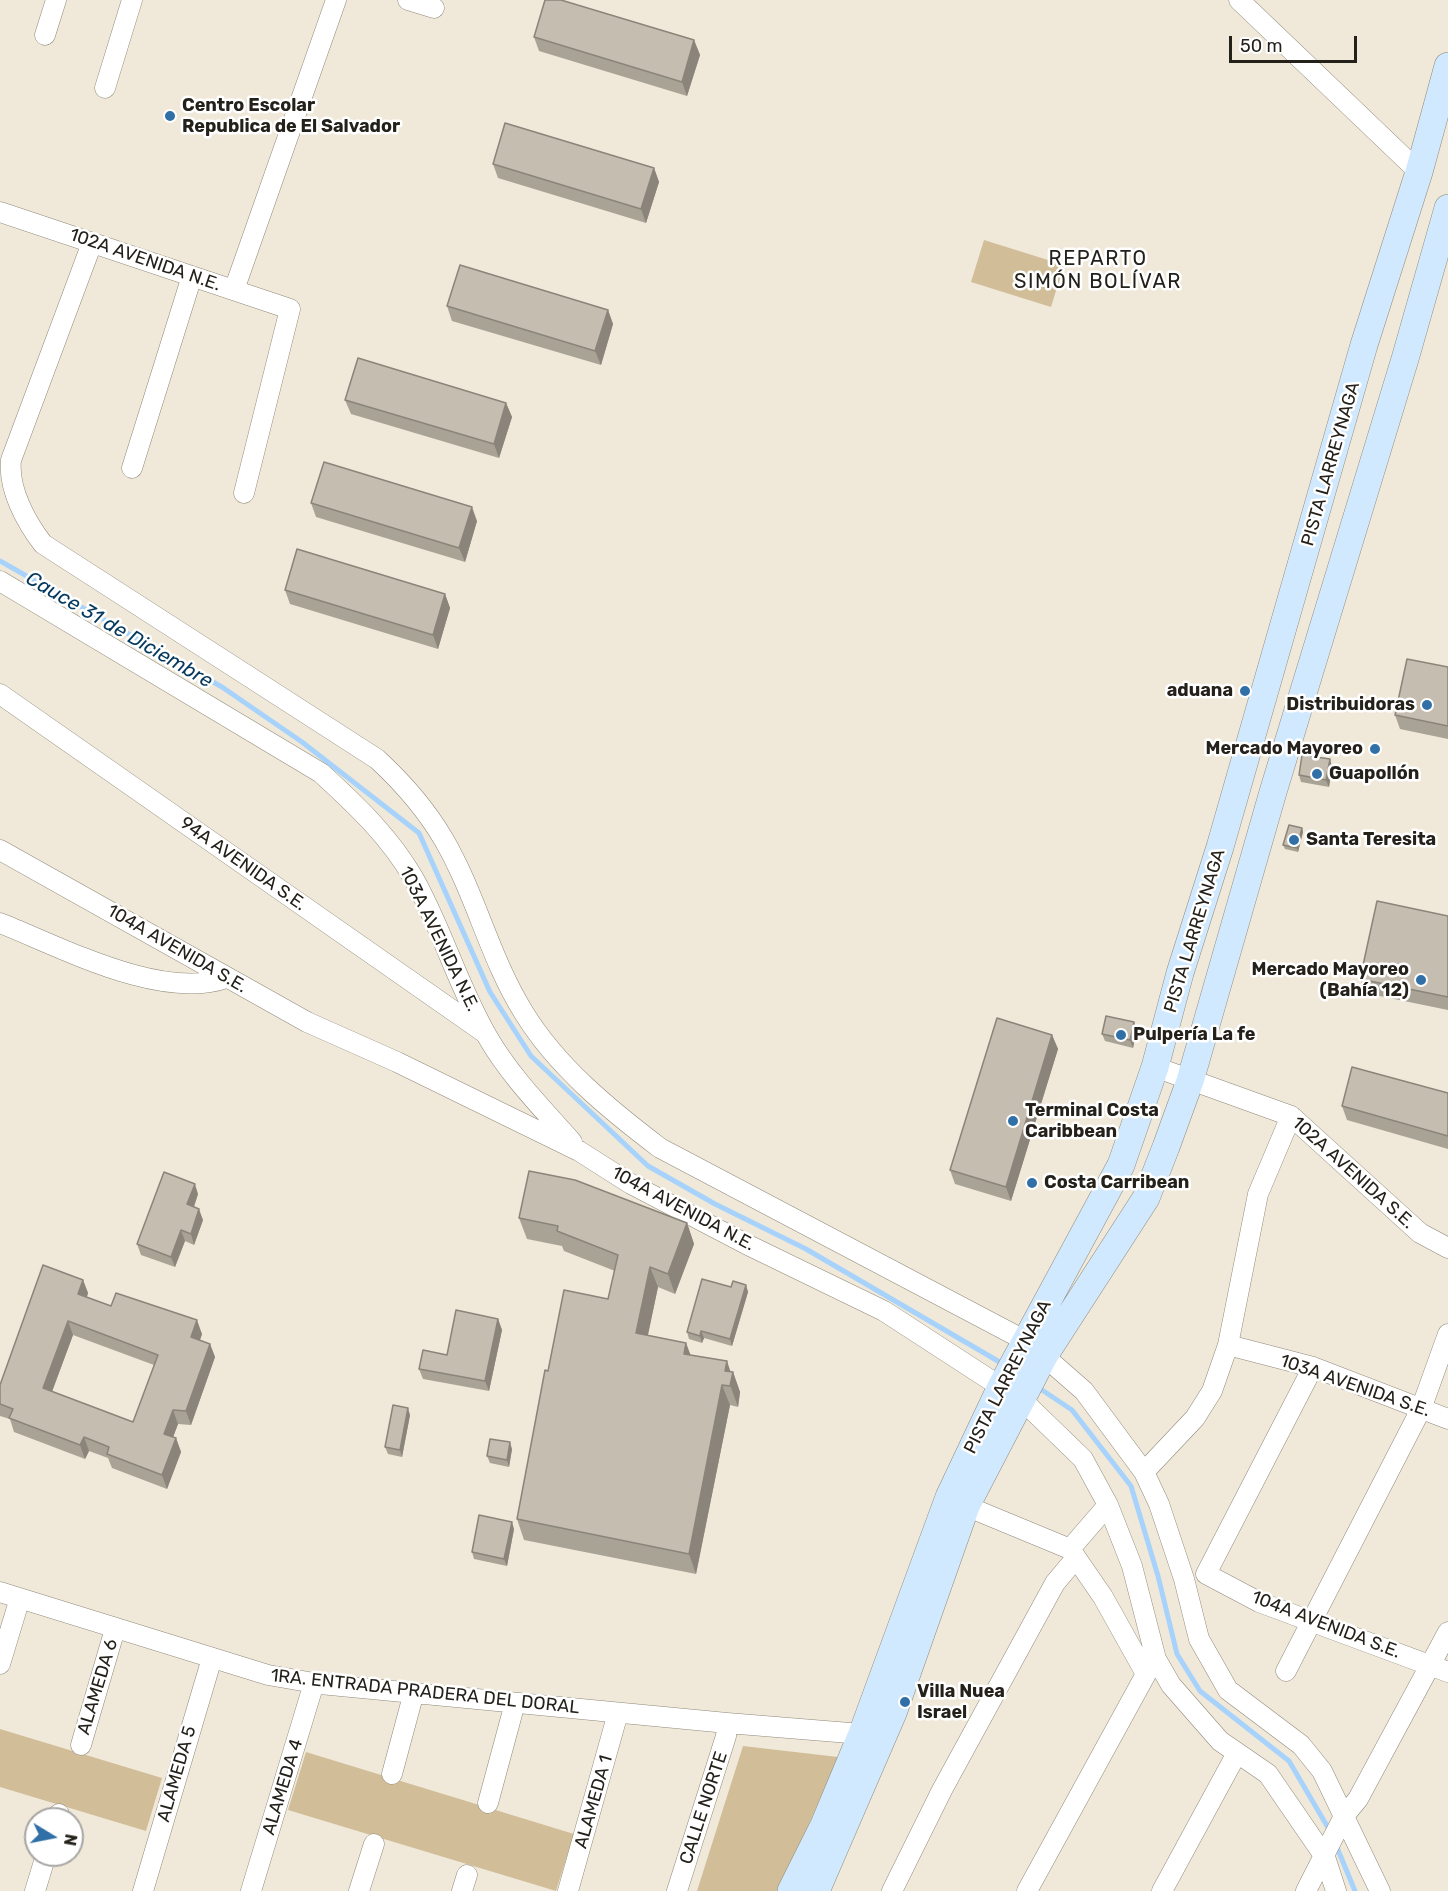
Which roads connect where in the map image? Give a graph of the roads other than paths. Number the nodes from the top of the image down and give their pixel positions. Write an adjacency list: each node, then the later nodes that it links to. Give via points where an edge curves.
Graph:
1 (56, 0): 7 (street)
2 (132, 0): 9 (street)
3 (336, 0): 15 (street)
4 (408, 0): 6 (street)
5 (1239, 0): 10 (street)
6 (434, 8)
7 (45, 35)
8 (1448, 66): 10 (main road, PISTA LARREYNAGA)
9 (105, 88)
10 (1419, 172): 25 (main road, PISTA LARREYNAGA, via 1364,345)
11 (1448, 208): 26 (main road, PISTA LARREYNAGA)
12 (0, 212): 13 (street, 102A AVENIDA N.E.)
13 (92, 243): 14 (street, 102A AVENIDA N.E.); 32 (street, via 11,460 13,485 32,530 43,544 377,759 395,775 417,799 445,841 507,984 525,1015 577,1078 630,1126 660,1148)
14 (192, 276): 15 (street, 102A AVENIDA N.E.); 16 (street)
15 (234, 290): 17 (street, 102A AVENIDA N.E., via 290,309)
16 (132, 468)
17 (244, 493)
18 (0, 581): 23 (street, 103A AVENIDA N.E., via 321,773 362,810 414,879)
19 (0, 694): 23 (street, 94A AVENIDA S.E.)
20 (0, 850): 22 (street, 104A AVENIDA S.E.)
21 (0, 923): 22 (street, via 138,978 179,983 213,983)
22 (226, 978): 24 (street, 104A AVENIDA S.E.)
23 (485, 1034): 28 (street, 103A AVENIDA N.E., via 520,1084)
24 (357, 1044): 28 (street, 104A AVENIDA N.E.)
25 (1155, 1067): 26 (street, 102A AVENIDA S.E.); 32 (main road, PISTA LARREYNAGA, via 1121,1165)
26 (1190, 1081): 27 (street, 102A AVENIDA S.E.); 32 (main road, PISTA LARREYNAGA, via 1146,1198)
27 (1291, 1116): 29 (street, 102A AVENIDA S.E., via 1420,1233); 31 (street, via 1258,1194)
28 (579, 1151): 34 (street, 104A AVENIDA N.E., via 631,1184 884,1311)
29 (1448, 1248)
30 (1448, 1334): 35 (street)
31 (1228, 1345): 33 (street, 103A AVENIDA S.E.); 37 (street, via 1212,1391 1195,1418)
32 (1033, 1352): 34 (main road, PISTA LARREYNAGA); 37 (street, via 1083,1391)
33 (1313, 1367): 35 (street, 103A AVENIDA S.E.); 43 (street, 104A AVENIDA S.E., via 1206,1574 1259,1602)
34 (1012, 1391): 38 (street, 104A AVENIDA N.E., via 1083,1459); 39 (main road, PISTA LARREYNAGA); 57 (main road, PISTA LARREYNAGA, via 949,1497)
35 (1421, 1409): 36 (street, 103A AVENIDA S.E.); 43 (street)
36 (1448, 1419)
37 (1144, 1472): 62 (street, via 1184,1580 1198,1639 1228,1690 1301,1745 1322,1771)
38 (1108, 1504): 40 (street); 52 (street, 104A AVENIDA N.E., via 1132,1566 1156,1659)
39 (966, 1506): 40 (street); 72 (main road, PISTA LARREYNAGA, via 893,1713)
40 (1073, 1554): 50 (street, via 1103,1597); 73 (street, via 942,1790)
41 (0, 1592): 42 (street, 1RA. ENTRADA PRADERA DEL DORAL)
42 (20, 1598): 44 (street, 1RA. ENTRADA PRADERA DEL DORAL); 47 (street)
43 (1313, 1622): 48 (street, 104A AVENIDA S.E.); 49 (street)
44 (115, 1629): 46 (street, 1RA. ENTRADA PRADERA DEL DORAL); 58 (street, ALAMEDA 6)
45 (1448, 1632): 48 (street)
46 (212, 1658): 51 (street, 1RA. ENTRADA PRADERA DEL DORAL, via 268,1675); 66 (street, ALAMEDA 5)
47 (0, 1664)
48 (1439, 1669): 62 (street)
49 (1286, 1671)
50 (1146, 1674): 52 (street); 74 (street)
51 (314, 1683): 53 (street, 1RA. ENTRADA PRADERA DEL DORAL); 67 (street, ALAMEDA 4)
52 (1171, 1684): 59 (street, 104A AVENIDA N.E., via 1220,1741)
53 (414, 1692): 54 (street, 1RA. ENTRADA PRADERA DEL DORAL); 60 (street)
54 (515, 1703): 55 (street, 1RA. ENTRADA PRADERA DEL DORAL); 61 (street)
55 (618, 1713): 56 (street, 1RA. ENTRADA PRADERA DEL DORAL); 69 (street, ALAMEDA 1)
56 (727, 1724): 57 (street, 1RA. ENTRADA PRADERA DEL DORAL); 70 (street, CALLE NORTE)
57 (862, 1734): 71 (main road, PISTA LARREYNAGA)
58 (81, 1745)
59 (1237, 1753): 62 (street, 104A AVENIDA N.E., via 1268,1774); 75 (street)
60 (392, 1774)
61 (488, 1803)
62 (1335, 1837): 76 (street); 77 (street); 78 (street)
63 (374, 1844): 68 (street)
64 (42, 1867): 65 (street)
65 (35, 1891)
66 (143, 1891)
67 (251, 1891)
68 (359, 1891)
69 (568, 1891)
70 (677, 1891)
71 (791, 1891)
72 (816, 1891)
73 (892, 1891)
74 (1027, 1891)
75 (1162, 1891)
76 (1306, 1891)
77 (1336, 1891)
78 (1380, 1891)

